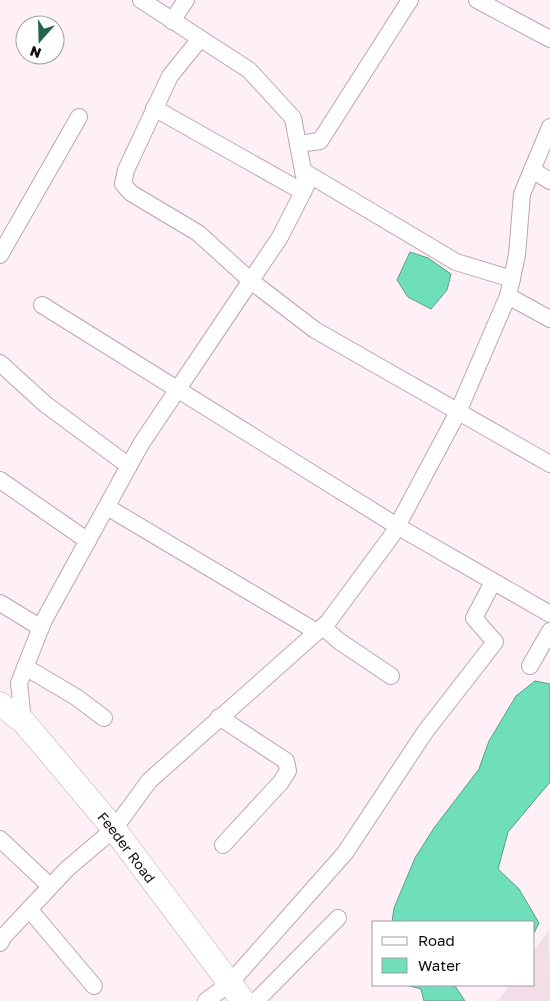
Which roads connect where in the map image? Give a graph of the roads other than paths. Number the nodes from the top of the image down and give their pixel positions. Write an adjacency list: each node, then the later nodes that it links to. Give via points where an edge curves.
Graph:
1 (141, 0): 5 (street)
2 (186, 0): 5 (street)
3 (410, 0): 11 (street, via 320,141)
4 (477, 0): 7 (street)
5 (172, 21): 6 (street)
6 (200, 39): 8 (street, via 170,76); 11 (street, via 248,70 293,118)
7 (550, 39)
8 (154, 108): 15 (street); 18 (street, via 126,170 124,184 131,194 198,233)
9 (78, 117): 16 (street)
10 (550, 127): 12 (street)
11 (298, 144): 13 (street)
12 (532, 170): 14 (street); 17 (street, via 522,194)
13 (303, 171): 15 (street, via 306,186); 17 (street, via 456,262)
14 (550, 181)
15 (303, 192): 18 (street, via 280,237)
16 (0, 255)
17 (512, 279): 19 (street)
18 (251, 281): 23 (street); 24 (street, via 315,330)
19 (508, 296): 21 (street); 24 (street)
20 (42, 305): 23 (street)
21 (550, 319)
22 (0, 363): 26 (street, via 45,404)
23 (180, 390): 26 (street); 29 (street)
24 (458, 412): 25 (street); 29 (street)
25 (550, 464)
26 (129, 466): 28 (street)
27 (0, 480): 30 (street)
28 (107, 506): 30 (street); 35 (street)
29 (398, 526): 31 (street); 35 (street)
30 (88, 541): 34 (street)
31 (493, 582): 33 (street); 52 (street, via 474,618 496,642 424,732 345,853)
32 (0, 603): 34 (street)
33 (550, 614)
34 (41, 628): 38 (street)
35 (320, 629): 39 (street); 41 (street)
36 (550, 631): 37 (street)
37 (530, 666)
38 (26, 667): 42 (street); 43 (street, via 20,683)
39 (391, 676)
40 (0, 704): 43 (street, Feeder Road)
41 (219, 717): 44 (street, via 149,781); 46 (street, via 286,761 288,771)
42 (104, 718)
43 (23, 720): 44 (street, Feeder Road)
44 (114, 829): 47 (street); 52 (street, Feeder Road)
45 (0, 839): 47 (street)
46 (223, 845)
47 (50, 886): 48 (street)
48 (29, 908): 50 (street); 51 (street)
49 (338, 918): 54 (street)
50 (0, 943)
51 (94, 986)
52 (237, 992): 53 (street)
53 (206, 1001)
54 (256, 1001)

